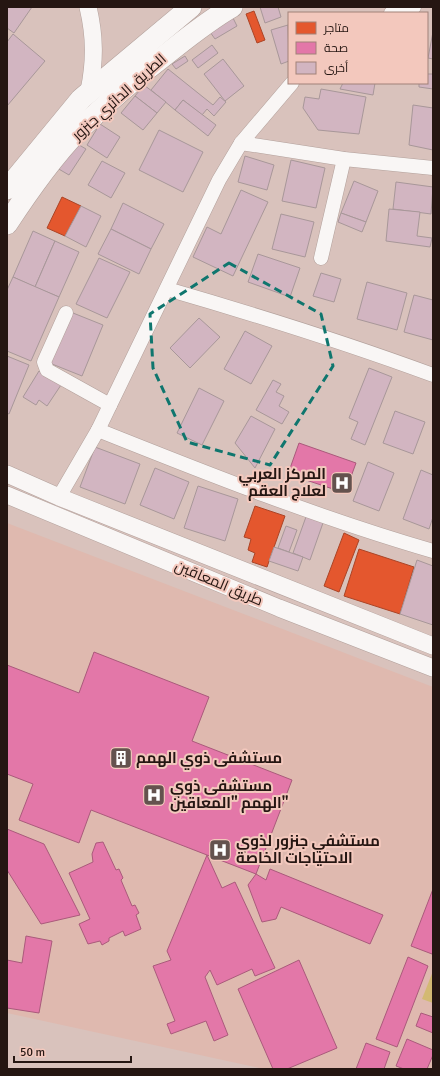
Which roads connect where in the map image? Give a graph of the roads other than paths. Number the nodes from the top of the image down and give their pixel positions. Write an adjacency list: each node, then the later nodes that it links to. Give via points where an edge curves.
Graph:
1 (88, 7): 7 (street, via 94,42 94,63)
2 (192, 7): 7 (main road, الطريق الدائري جنزور)
3 (232, 7): 12 (main road, الطريق الدائري جنزور, via 217,15 145,70 76,133 42,172)
4 (414, 7): 5 (street)
5 (395, 12)
6 (291, 84): 8 (street)
7 (89, 91): 11 (main road, الطريق الدائري جنزور)
8 (241, 143): 9 (street); 14 (street, via 219,180)
9 (344, 159): 10 (street); 13 (street)
10 (433, 168)
11 (7, 188)
12 (7, 224)
13 (321, 258)
14 (167, 289): 16 (street, via 242,310); 17 (street)
15 (66, 313): 17 (street, via 44,362 48,370)
16 (433, 375)
17 (110, 405): 18 (street)
18 (98, 430): 21 (street); 22 (street, via 233,484)
19 (7, 474): 21 (street, طريق المعاقين)
20 (7, 495): 24 (street, طريق المعاقين, via 279,608)
21 (59, 497): 23 (street, طريق المعاقين)
22 (433, 551)
23 (433, 646)
24 (433, 668)

